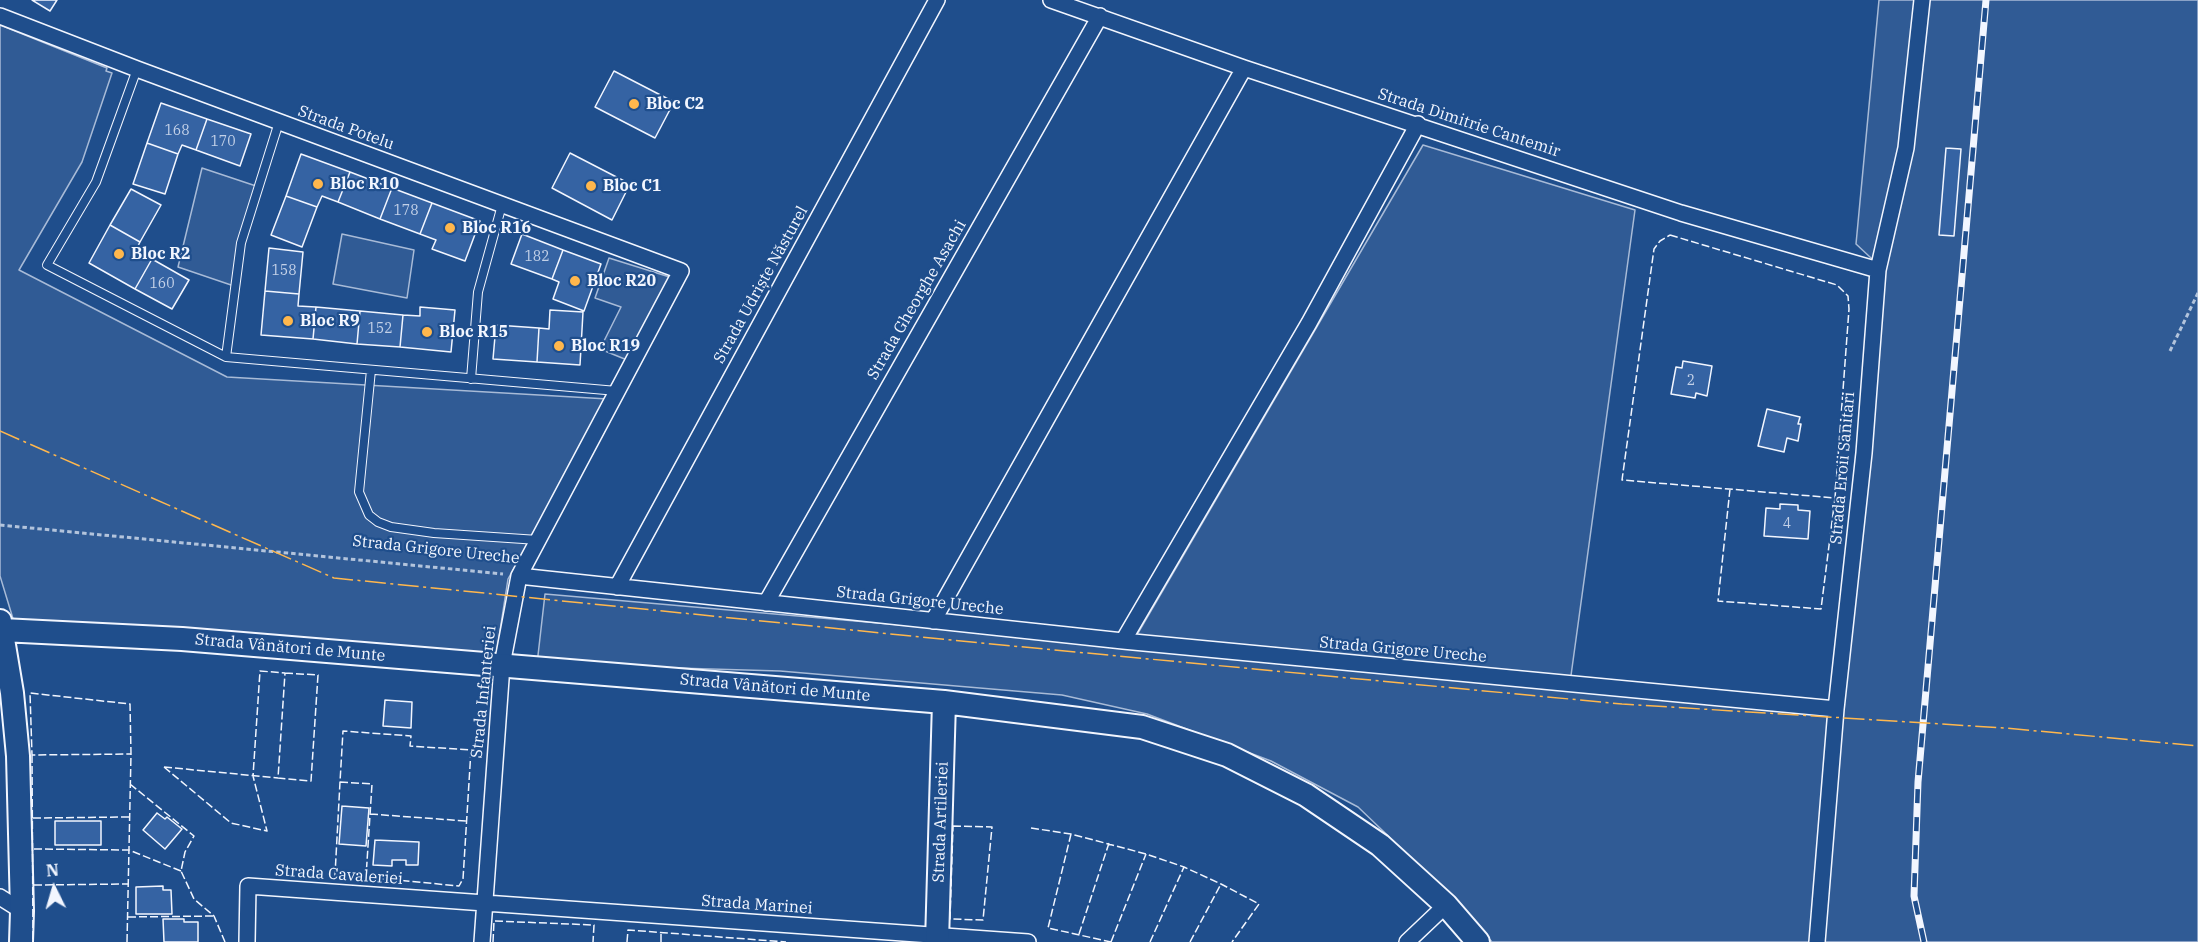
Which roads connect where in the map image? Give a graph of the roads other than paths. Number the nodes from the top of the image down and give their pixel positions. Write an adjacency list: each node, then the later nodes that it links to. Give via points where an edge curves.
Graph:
1 (937, 0): 19 (street, Strada Udriște Năsturel)
2 (1051, 0): 5 (street, Strada Dimitrie Cantemir)
3 (1922, 0): 11 (street, Strada Eroii Sanitari, via 1906,148)
4 (0, 16): 7 (street, Strada Potelu)
5 (1100, 16): 6 (street, Strada Dimitrie Cantemir); 20 (street, Strada Gheorghe Asachi)
6 (1244, 68): 9 (street, Strada Dimitrie Cantemir); 21 (street)
7 (137, 69): 8 (street, Strada Potelu); 13 (lane, via 96,182 46,264)
8 (279, 122): 10 (street, Strada Potelu); 13 (lane, via 241,243)
9 (1418, 124): 11 (street, Strada Dimitrie Cantemir, via 1681,213); 23 (street, via 1309,323)
10 (502, 205): 12 (street, Strada Potelu); 15 (lane, via 478,292)
11 (1878, 270): 26 (street, Strada Eroii Sanitari, via 1864,453)
12 (681, 271): 16 (street, Strada Infanteriei)
13 (226, 357): 14 (lane)
14 (371, 370): 15 (lane); 17 (lane, via 359,492 369,515 391,527)
15 (471, 378): 16 (lane)
16 (617, 391): 17 (street, Strada Infanteriei)
17 (538, 540): 18 (street, Strada Infanteriei)
18 (519, 576): 19 (street, Strada Grigore Ureche); 24 (street, Strada Infanteriei)
19 (617, 587): 20 (street, Strada Grigore Ureche)
20 (766, 603): 21 (street, Strada Grigore Ureche)
21 (933, 621): 23 (street, Strada Grigore Ureche)
22 (1, 626): 24 (street, Strada Vânători de Munte); 30 (street, via 18,756)
23 (1124, 641): 26 (street, Strada Grigore Ureche)
24 (502, 665): 25 (street, Strada Vânători de Munte); 28 (street, Strada Infanteriei)
25 (944, 702): 29 (street, Strada Vânători de Munte, via 1142,727 1227,755 1325,807 1380,845); 31 (street, Strada Artileriei)
26 (1836, 709): 38 (street, Strada Eroii Sanitari)
27 (0, 897): 30 (street)
28 (483, 904): 31 (street, Strada Marinei); 33 (street, Strada Cavaleriei, via 248,886); 34 (street, Strada Infanteriei)
29 (1446, 905): 36 (street); 37 (street, Strada Vânători de Munte)
30 (22, 911): 32 (street)
31 (937, 939): 35 (street, Strada Marinei)
32 (21, 942)
33 (247, 942)
34 (482, 942)
35 (1028, 942)
36 (1407, 942)
37 (1478, 942)
38 (1817, 942)

